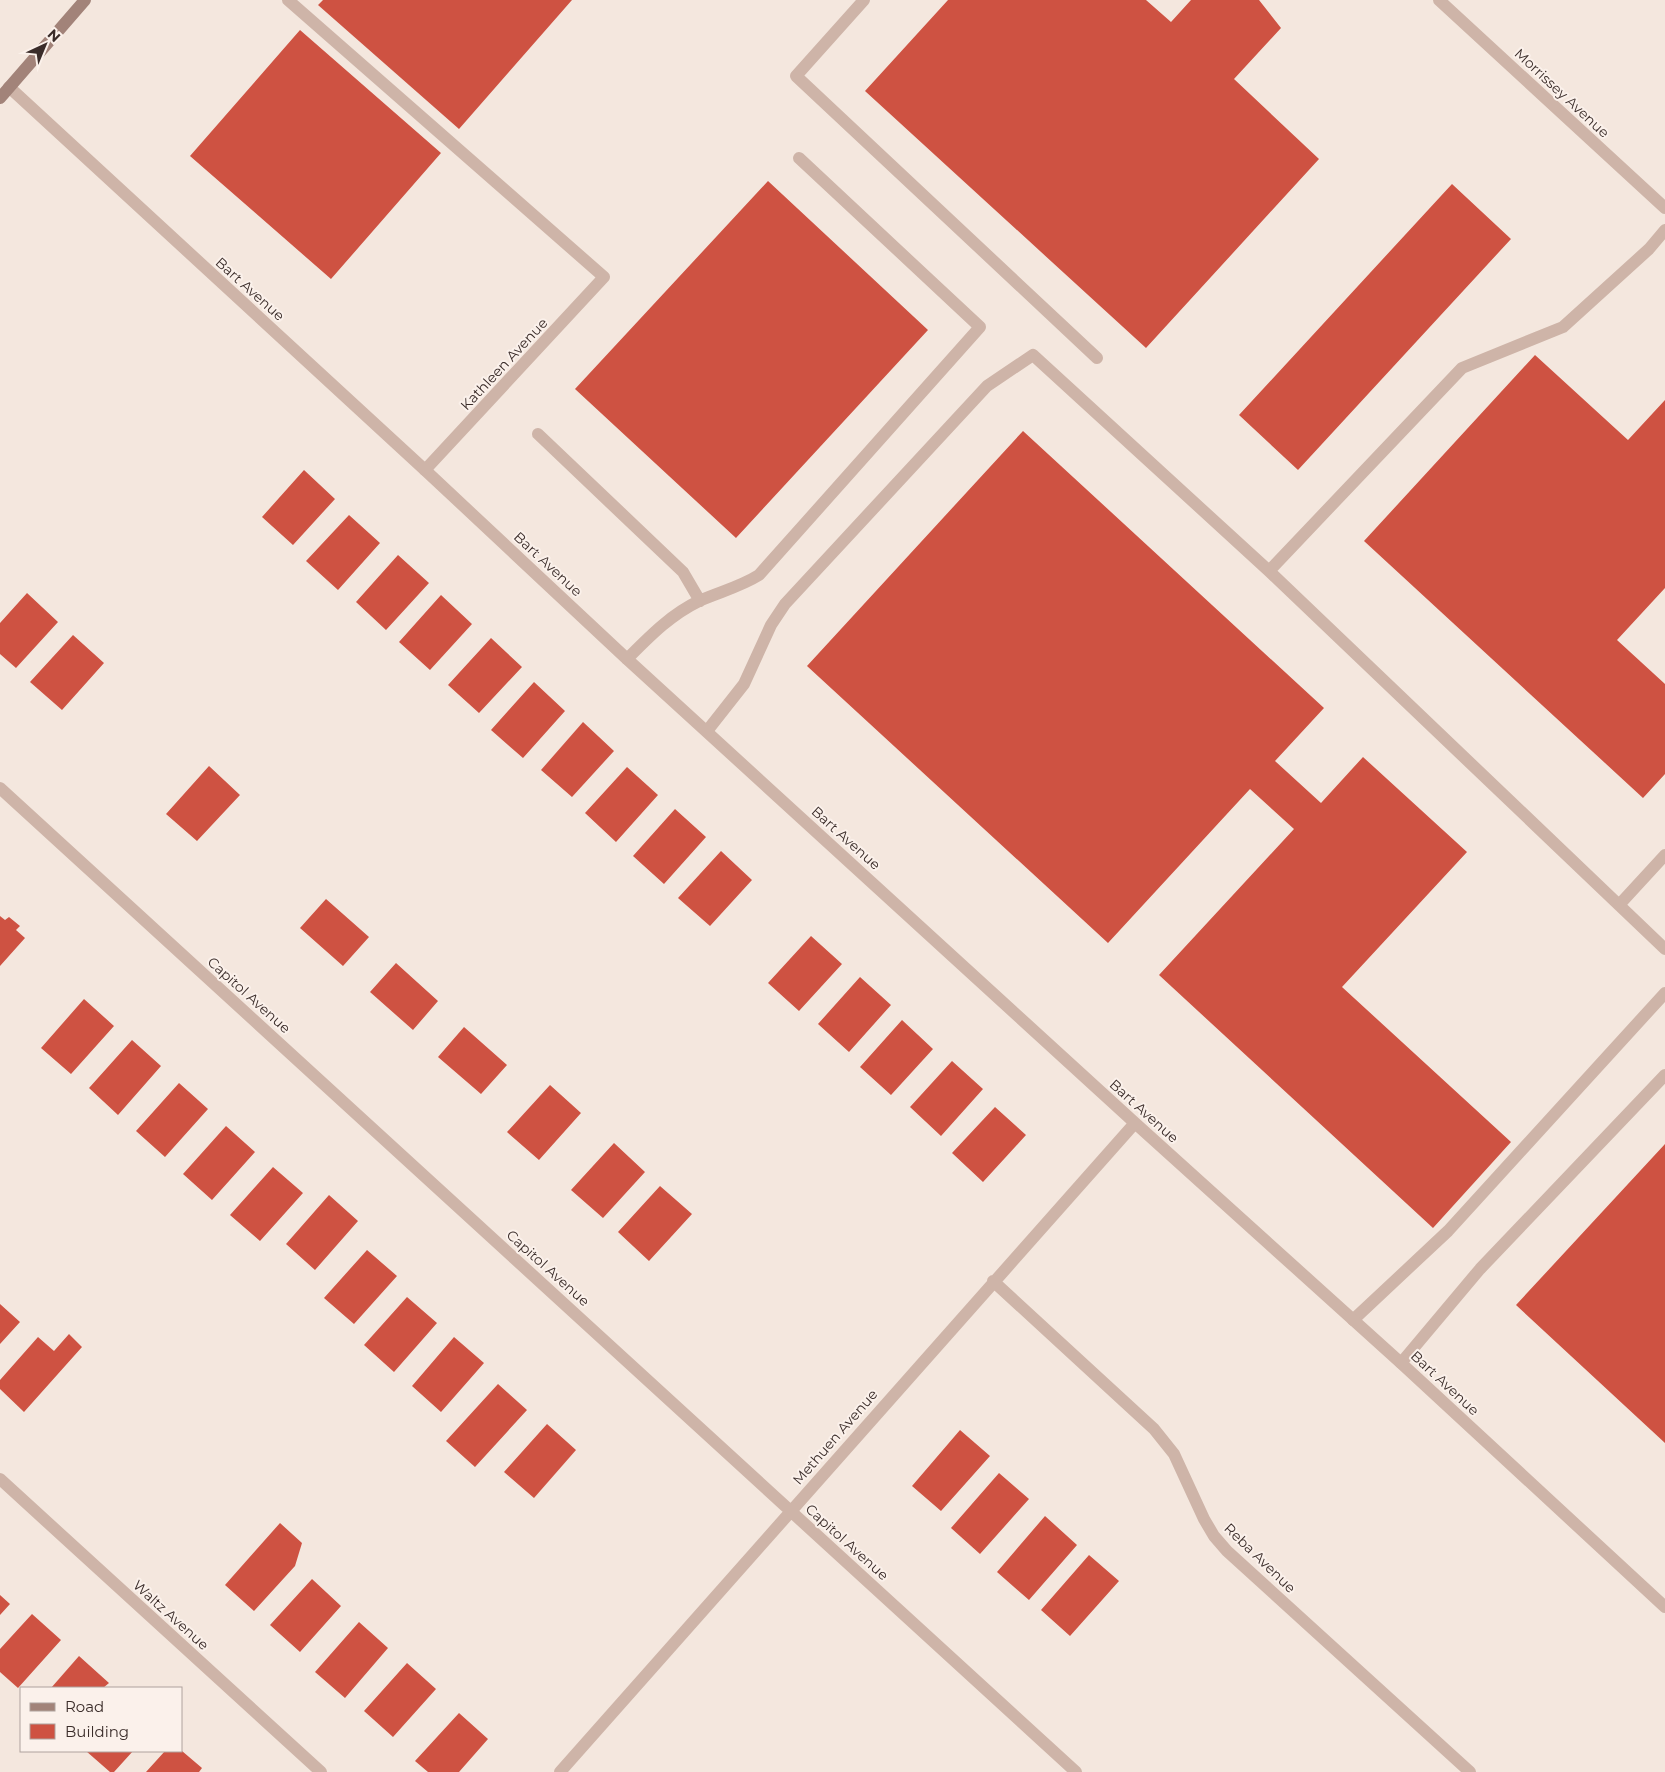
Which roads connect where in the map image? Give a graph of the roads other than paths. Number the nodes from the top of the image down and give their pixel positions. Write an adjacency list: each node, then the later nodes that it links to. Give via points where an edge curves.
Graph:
1 (85, 0): 5 (main road)
2 (288, 0): 12 (street, Kathleen Avenue, via 604,277)
3 (864, 0): 10 (street, via 796,76)
4 (1439, 0): 8 (street, Morrissey Avenue)
5 (9, 88): 6 (main road); 12 (street, Bart Avenue)
6 (0, 98)
7 (799, 158): 14 (street, via 980,327 759,574 746,583)
8 (1665, 208)
9 (1665, 230): 13 (street, via 1649,249 1564,327 1462,368)
10 (1098, 358)
11 (538, 434): 14 (street, via 683,572)
12 (425, 470): 15 (street, Bart Avenue)
13 (1269, 571): 16 (street, via 1033,355 987,386 785,604 771,625 744,684); 19 (street)
14 (700, 600): 15 (street, via 675,614)
15 (627, 659): 16 (street, Bart Avenue)
16 (707, 731): 23 (street, Bart Avenue)
17 (0, 788): 28 (street, Capitol Avenue)
18 (1665, 855): 19 (street)
19 (1619, 905): 20 (street)
20 (1665, 949)
21 (1665, 993): 25 (street, via 1448,1231)
22 (1665, 1076): 26 (street, via 1480,1269)
23 (1134, 1123): 24 (street, Methuen Avenue); 25 (street, Bart Avenue)
24 (993, 1281): 28 (street, Methuen Avenue); 33 (street, Reba Avenue, via 1154,1429 1174,1454 1214,1536 1228,1551)
25 (1353, 1320): 26 (street, Bart Avenue)
26 (1401, 1363): 29 (street, Bart Avenue)
27 (0, 1479): 30 (street, Waltz Avenue)
28 (791, 1510): 31 (street, Methuen Avenue); 32 (street, Capitol Avenue)
29 (1665, 1607)
30 (321, 1772)
31 (560, 1772)
32 (1076, 1772)
33 (1470, 1772)

